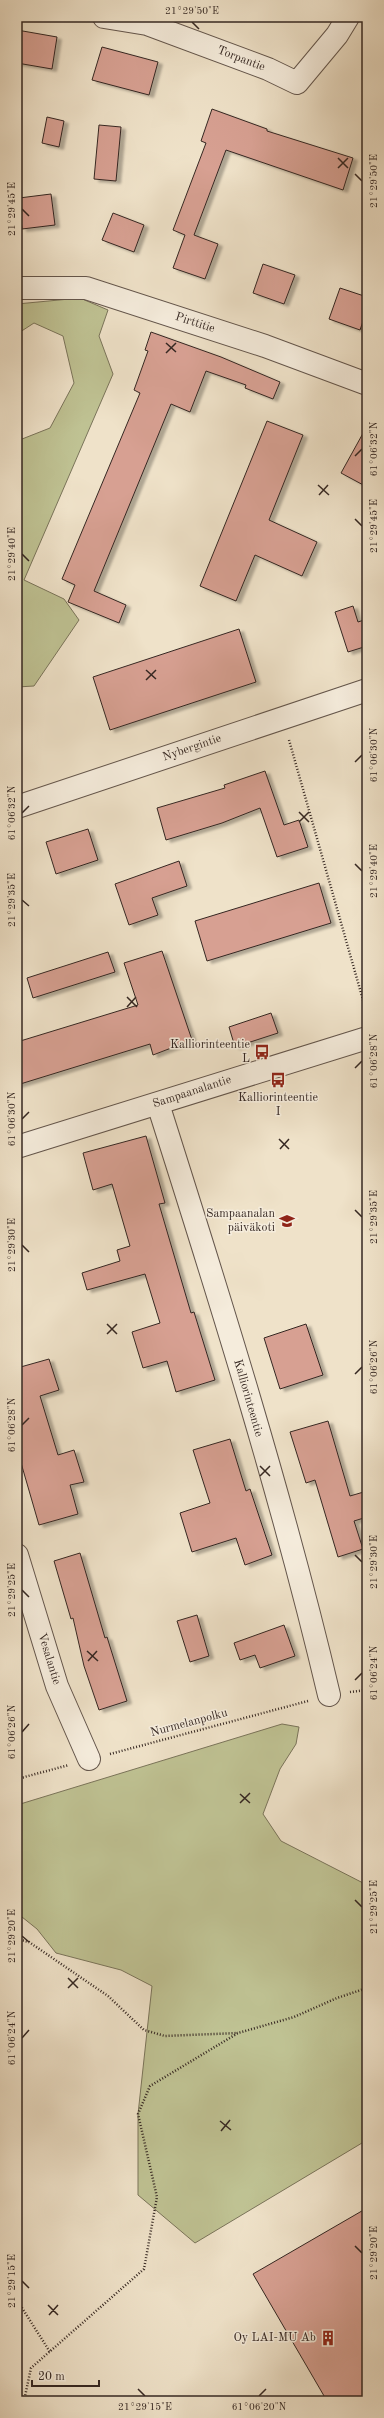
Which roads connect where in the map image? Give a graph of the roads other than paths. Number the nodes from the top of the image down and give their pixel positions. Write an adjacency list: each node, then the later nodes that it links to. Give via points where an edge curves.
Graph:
1 (104, 17): 2 (street, Torpantie, via 147,24 297,83)
2 (348, 17)
3 (17, 288): 4 (street, Pirttitie, via 86,288 265,346)
4 (367, 384)
5 (367, 690): 6 (street, Nybergintie)
6 (17, 807)
7 (367, 1038): 8 (street, Sampaanalantie)
8 (158, 1104): 9 (street, Sampaanalantie); 11 (street, Kalliorinteentie, via 226,1322 305,1594)
9 (17, 1147)
10 (17, 1555): 12 (street, Vesalantie, via 57,1686)
11 (329, 1695)
12 (89, 1759)

